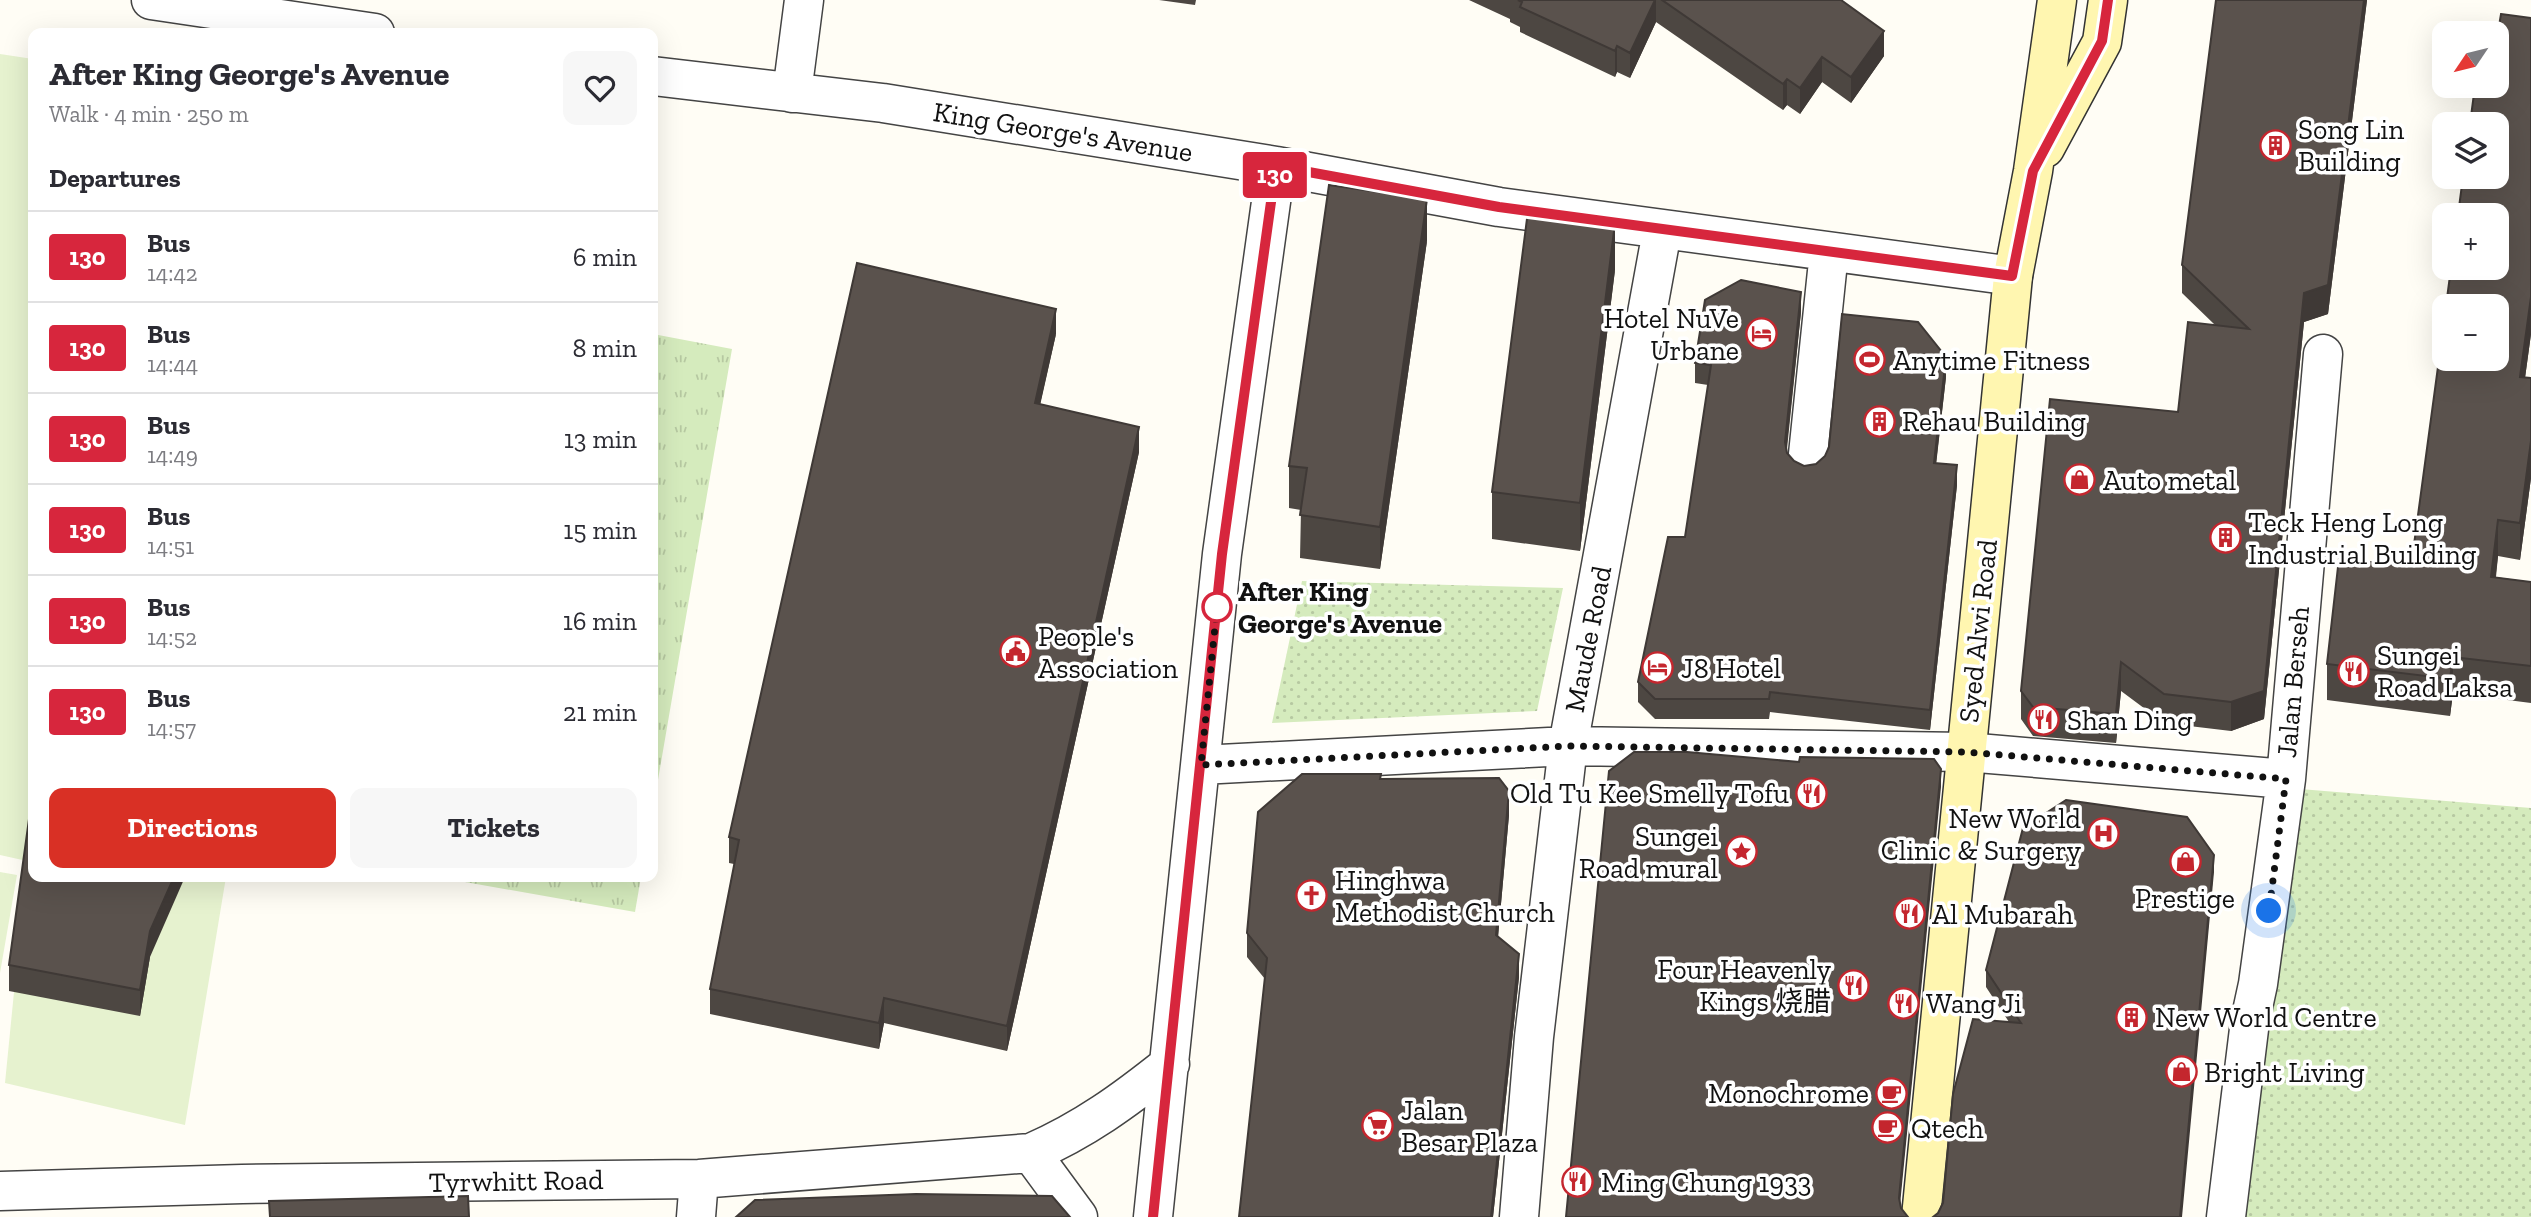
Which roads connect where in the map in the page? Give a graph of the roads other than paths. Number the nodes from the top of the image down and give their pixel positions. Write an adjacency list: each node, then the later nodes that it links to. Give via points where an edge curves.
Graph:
1 (151, 0): 5 (street)
2 (804, 0): 7 (street)
3 (2057, 0): 9 (street, Syed Alwi Road)
4 (2108, 0): 9 (street, Syed Alwi Road, via 2102,41)
5 (341, 28)
6 (658, 77): 7 (street, King George's Avenue)
7 (792, 93): 8 (street, King George's Avenue, via 883,103)
8 (1276, 166): 10 (street, King George's Avenue); 17 (street, via 1222,554)
9 (2033, 171): 12 (street, Syed Alwi Road)
10 (1662, 231): 11 (street, King George's Avenue); 15 (street, Maude Road)
11 (1829, 252): 12 (street, King George's Avenue); 14 (street)
12 (2012, 276): 16 (street, Syed Alwi Road)
13 (2323, 354): 18 (street, Jalan Berseh)
14 (1807, 464)
15 (1568, 746): 16 (street); 17 (street); 27 (street, Maude Road, via 1534,1037)
16 (1966, 752): 18 (street); 28 (street, Syed Alwi Road)
17 (1201, 765): 19 (street)
18 (2286, 779): 29 (street, Jalan Berseh)
19 (1170, 1064): 20 (street, Tyrwhitt Road, via 1111,1112); 26 (street)
20 (1031, 1153): 21 (street, Tyrwhitt Road); 25 (street)
21 (699, 1179): 23 (street, Tyrwhitt Road); 24 (street)
22 (0, 1191): 23 (street, Tyrwhitt Road)
23 (95, 1203)
24 (696, 1217)
25 (1078, 1217)
26 (1153, 1217)
27 (1519, 1217)
28 (1921, 1217)
29 (2226, 1217)

